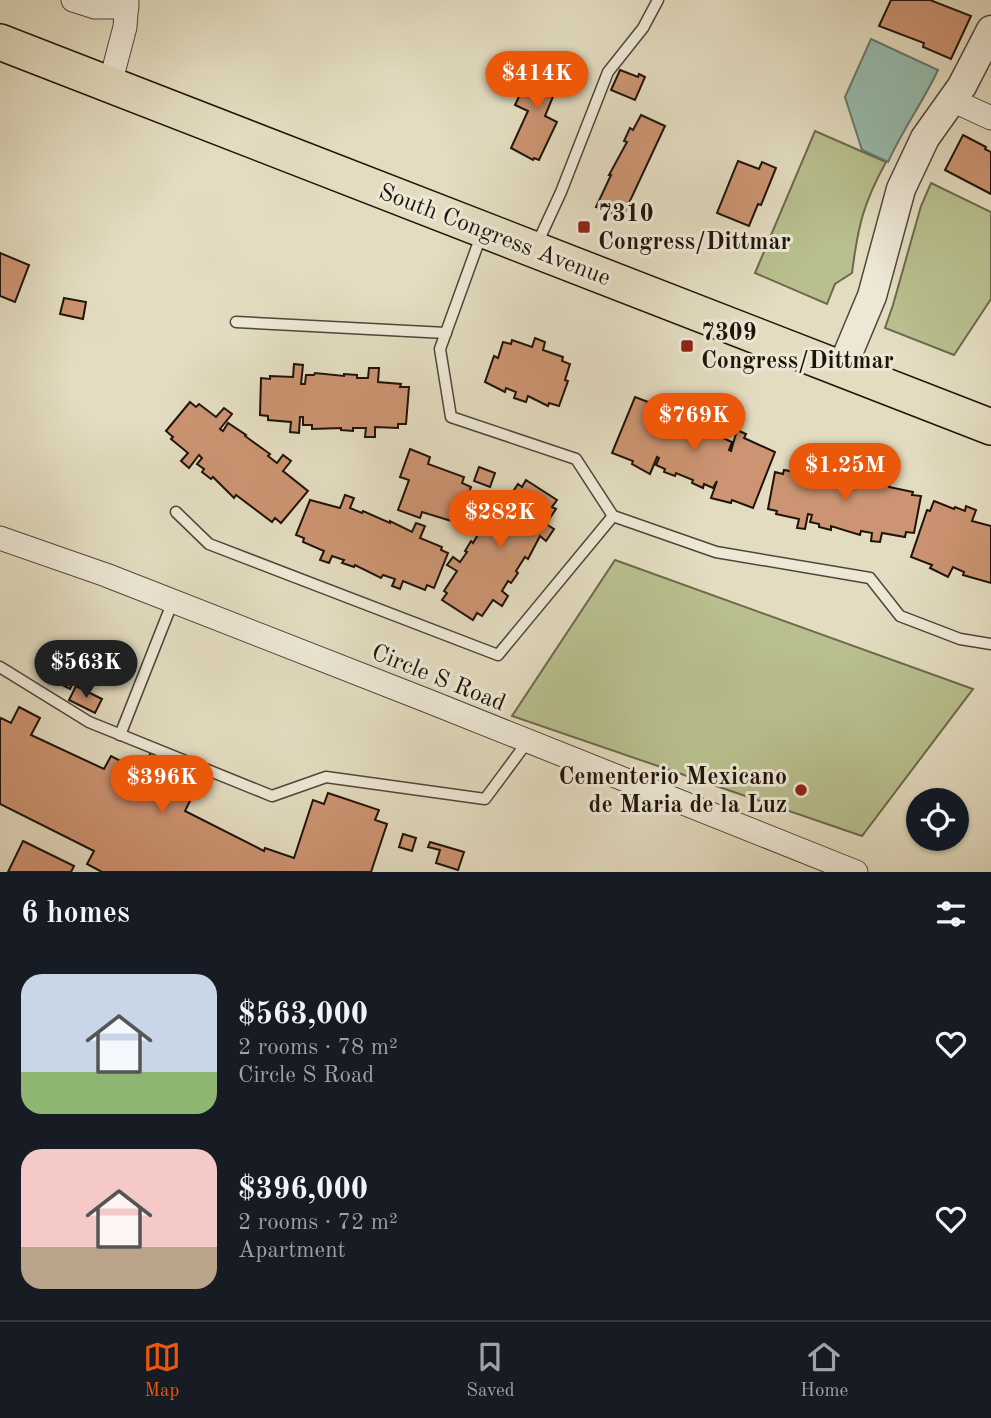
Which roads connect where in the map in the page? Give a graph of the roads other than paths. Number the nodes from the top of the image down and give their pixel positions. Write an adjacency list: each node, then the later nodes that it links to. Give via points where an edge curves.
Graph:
1 (74, 0): 3 (street, via 95,7)
2 (658, 0): 10 (lane, via 643,28 608,72)
3 (127, 3): 6 (street)
4 (991, 30): 7 (street)
5 (0, 42): 6 (main road, South Congress Avenue)
6 (110, 83): 9 (main road, South Congress Avenue)
7 (952, 100): 8 (street); 13 (street, via 925,138 901,189 872,296)
8 (991, 118)
9 (483, 230): 10 (main road, South Congress Avenue); 12 (lane)
10 (534, 250): 13 (main road, South Congress Avenue)
11 (236, 322): 12 (lane)
12 (446, 333): 16 (lane, via 440,349 451,417 576,459)
13 (841, 370): 14 (main road, South Congress Avenue)
14 (991, 427)
15 (176, 512): 16 (lane, via 209,544 498,655)
16 (613, 516): 19 (lane, via 716,552 870,578 900,616 960,639)
17 (0, 538): 18 (street, Circle S Road)
18 (173, 601): 21 (lane); 22 (street, Circle S Road)
19 (991, 644)
20 (0, 667): 21 (lane, via 89,722)
21 (120, 735): 22 (lane, via 272,796 326,776 485,799)
22 (528, 741): 23 (street, Circle S Road)
23 (816, 865): 24 (street, Circle S Road)
24 (856, 872)

